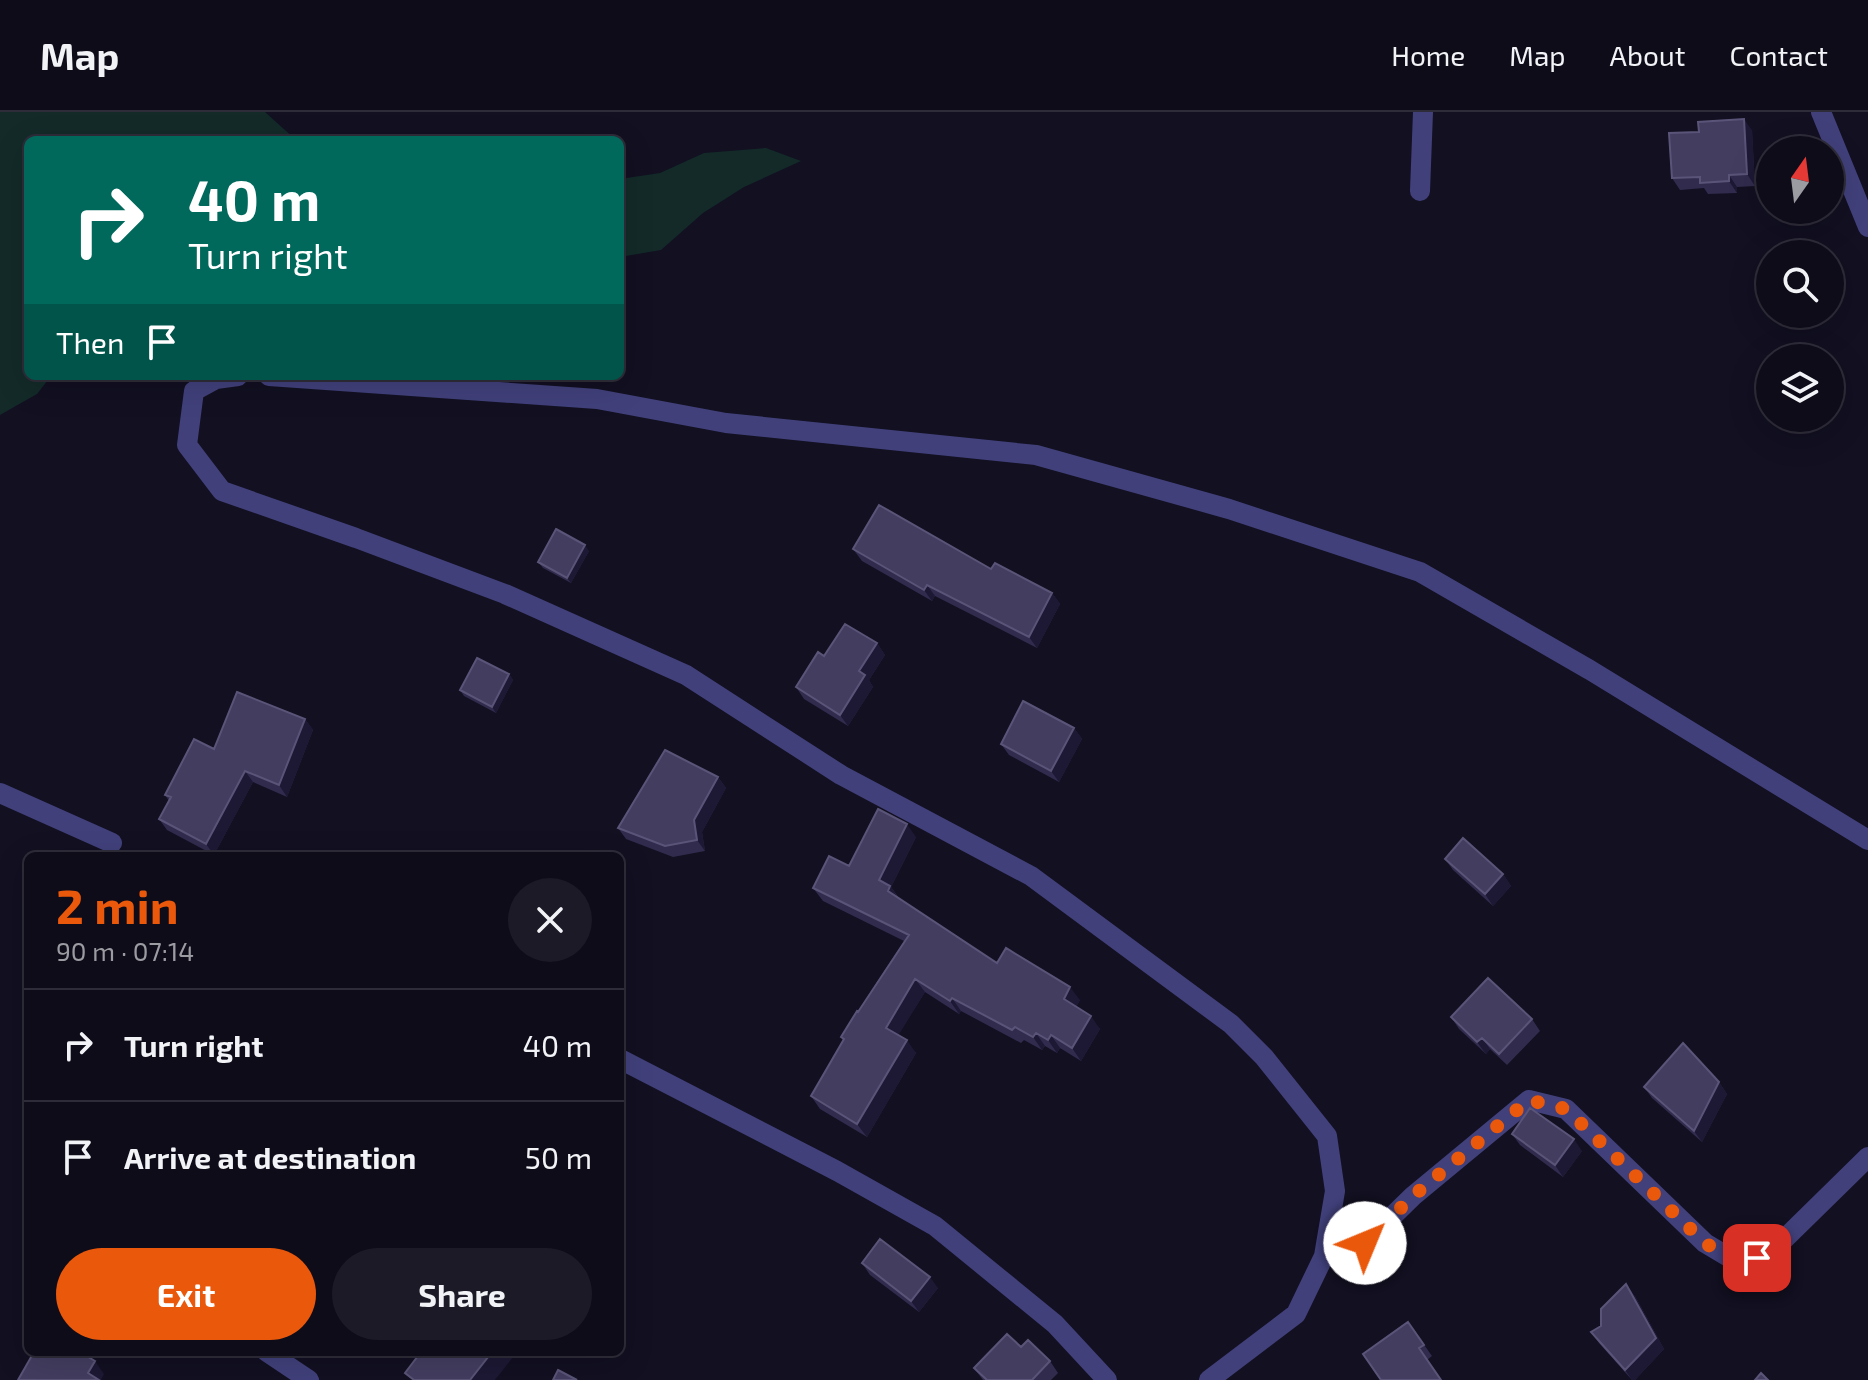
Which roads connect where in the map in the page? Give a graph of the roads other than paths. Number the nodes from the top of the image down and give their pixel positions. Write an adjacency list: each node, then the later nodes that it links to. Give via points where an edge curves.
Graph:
1 (1423, 112): 3 (street)
2 (1821, 112): 4 (street)
3 (1420, 191)
4 (1868, 227)
5 (214, 380): 12 (street, via 194,391 187,445 222,491 505,594 686,675 841,775 1031,876 1231,1024 1327,1136 1335,1191)
6 (326, 380): 8 (street, via 597,399 726,423 1036,455 1229,509 1420,572)
7 (0, 793): 9 (street)
8 (1868, 840)
9 (112, 843)
10 (624, 1061): 15 (street, via 935,1226 1055,1324)
11 (1868, 1157): 12 (street, via 1771,1252 1742,1265 1705,1243 1566,1109 1529,1100 1365,1243)
12 (1324, 1256): 16 (street, via 1296,1314)
13 (273, 1356): 14 (street)
14 (309, 1380)
15 (1107, 1380)
16 (1209, 1380)

